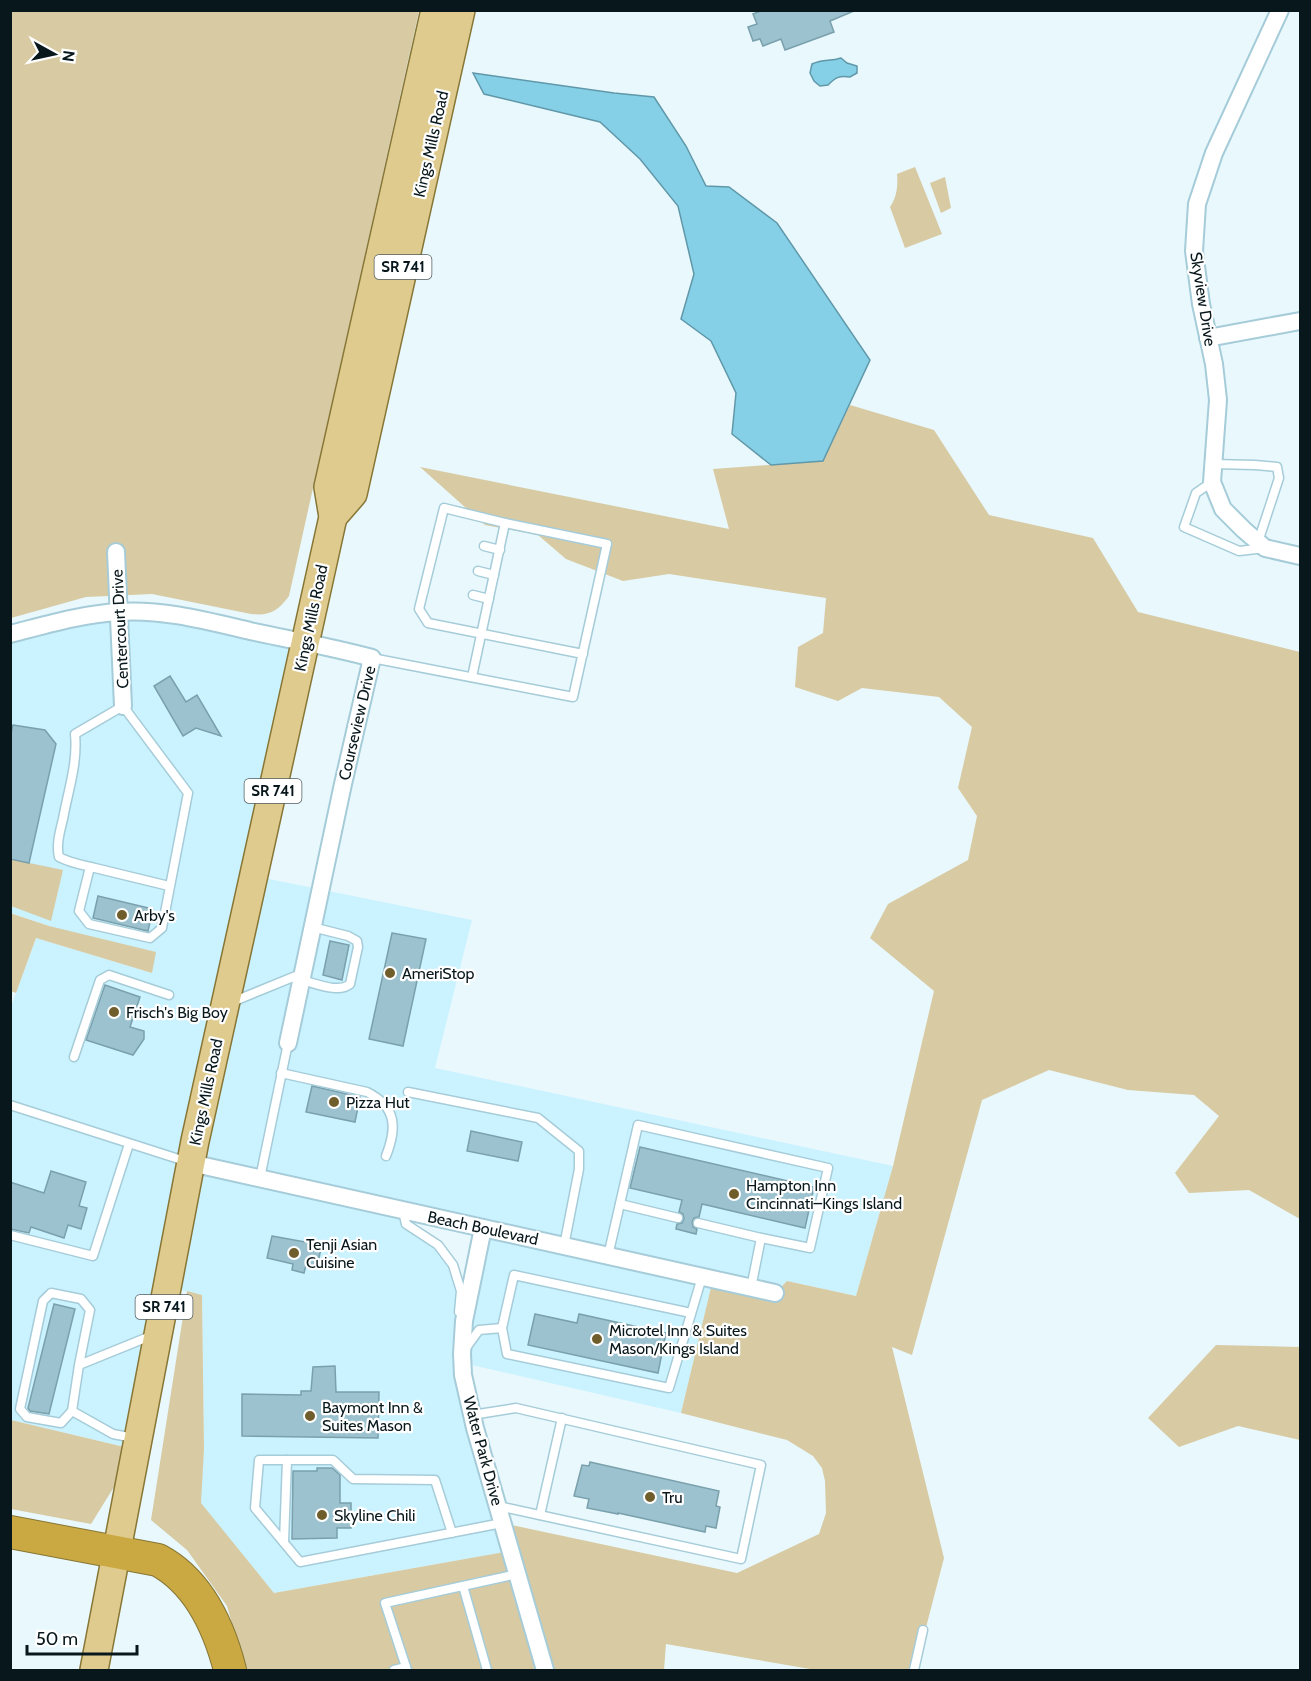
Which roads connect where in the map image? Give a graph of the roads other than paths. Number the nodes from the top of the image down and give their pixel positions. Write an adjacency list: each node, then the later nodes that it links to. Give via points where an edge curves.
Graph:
1 (435, 10): 8 (main road, Kings Mills Road / SR 741, via 328,487)
2 (461, 10): 8 (main road, Kings Mills Road / SR 741, via 353,494)
3 (1280, 10): 5 (street, Skyview Drive, via 1214,153 1197,204 1194,251)
4 (1300, 321): 5 (street)
5 (1208, 338): 6 (street, Skyview Drive, via 1218,400)
6 (1213, 464): 7 (street, Skyview Drive); 12 (lane, via 1277,467 1279,478)
7 (1212, 482): 12 (street, Skyview Drive, via 1223,509); 12 (lane, via 1196,493 1184,527 1239,551)
8 (333, 517): 28 (main road, Kings Mills Road / SR 741)
9 (505, 523): 10 (lane, via 444,508); 14 (lane); 29 (lane, via 608,544)
10 (437, 534): 11 (lane); 17 (lane)
11 (448, 537)
12 (1262, 545): 16 (street, Skyview Drive)
13 (484, 546): 14 (lane)
14 (500, 549): 20 (lane)
15 (116, 552): 25 (street, Centercourt Drive)
16 (1300, 556)
17 (431, 561): 18 (lane); 21 (lane)
18 (443, 564)
19 (478, 571): 20 (lane)
20 (495, 574): 24 (lane)
21 (425, 584): 22 (lane); 26 (lane, via 419,609 428,623)
22 (436, 587)
23 (473, 595): 24 (lane)
24 (489, 599): 26 (lane)
25 (119, 612): 27 (street, Courseview Drive, via 81,616); 28 (street, Courseview Drive, via 157,612); 32 (street, Centercourt Drive)
26 (481, 633): 29 (lane); 31 (lane)
27 (10, 634)
28 (306, 643): 30 (street, Courseview Drive); 38 (main road, Kings Mills Road / SR 741)
29 (583, 654): 31 (lane, via 573,697)
30 (372, 658): 31 (lane); 35 (street, Courseview Drive)
31 (472, 677)
32 (123, 706): 33 (lane, via 75,734 76,751 57,851 59,857); 34 (lane, via 188,793)
33 (90, 867): 34 (lane); 34 (lane, via 79,911 88,924 150,938 162,928)
34 (169, 886)
35 (312, 927): 36 (street, Courseview Drive); 36 (lane, via 348,936 357,941 358,947 346,987)
36 (302, 976): 38 (lane); 39 (street, Courseview Drive)
37 (169, 995): 40 (lane, via 108,975 99,980)
38 (226, 1004): 46 (main road, Kings Mills Road / SR 741)
39 (288, 1043): 41 (lane)
40 (74, 1058)
41 (282, 1073): 45 (lane, via 379,1098 391,1114 393,1126); 47 (lane)
42 (408, 1092): 55 (lane, via 538,1118 579,1151)
43 (10, 1105): 44 (lane)
44 (129, 1144): 46 (lane); 53 (lane, via 93,1256)
45 (386, 1156)
46 (191, 1163): 47 (street, Beach Boulevard); 62 (main road, Kings Mills Road / SR 741)
47 (260, 1178): 49 (street, Beach Boulevard)
48 (620, 1204): 50 (lane); 54 (lane, via 638,1125 828,1168 810,1248); 56 (lane)
49 (402, 1210): 52 (street, Beach Boulevard); 63 (lane, via 406,1224 438,1245 453,1265 460,1291)
50 (678, 1218)
51 (698, 1223): 54 (lane)
52 (483, 1228): 55 (street, Beach Boulevard); 63 (street, Water Park Drive, via 464,1321)
53 (10, 1235)
54 (761, 1238): 58 (lane)
55 (564, 1246): 56 (street, Beach Boulevard)
56 (608, 1256): 57 (street, Beach Boulevard)
57 (702, 1277): 58 (street, Beach Boulevard); 60 (lane)
58 (751, 1288): 59 (street, Beach Boulevard)
59 (775, 1293)
60 (691, 1313): 61 (lane, via 514,1275); 61 (lane, via 669,1388 507,1354)
61 (502, 1328): 63 (lane, via 479,1330)
62 (159, 1333): 64 (lane); 68 (main road, Kings Mills Road / SR 741)
63 (462, 1354): 66 (street, Water Park Drive)
64 (79, 1365): 65 (lane); 65 (lane, via 90,1310 81,1299 51,1293 43,1301 20,1409 27,1417 61,1424)
65 (72, 1411): 68 (lane, via 113,1434)
66 (472, 1415): 67 (lane, via 516,1408); 70 (street, Water Park Drive)
67 (562, 1418): 71 (lane); 71 (lane, via 761,1465 741,1559)
68 (139, 1439): 76 (main road, Kings Mills Road / SR 741)
69 (287, 1460): 74 (lane, via 333,1460 354,1479 435,1480); 75 (lane); 75 (lane, via 259,1460 255,1508)
70 (497, 1506): 71 (lane); 72 (street, Water Park Drive)
71 (540, 1515)
72 (502, 1523): 74 (lane); 77 (street, Water Park Drive)
73 (10, 1532): 76 (highway)
74 (452, 1533): 75 (lane, via 300,1562)
75 (284, 1542)
76 (118, 1552): 81 (main road, Kings Mills Road / SR 741); 82 (highway, via 158,1560 177,1571 210,1615)
77 (517, 1574): 78 (lane); 85 (street, Water Park Drive)
78 (463, 1586): 80 (lane, via 385,1604); 84 (lane)
79 (923, 1630): 86 (lane)
80 (406, 1669): 83 (lane)
81 (94, 1671)
82 (230, 1671)
83 (394, 1671)
84 (487, 1671)
85 (545, 1671)
86 (914, 1671)

